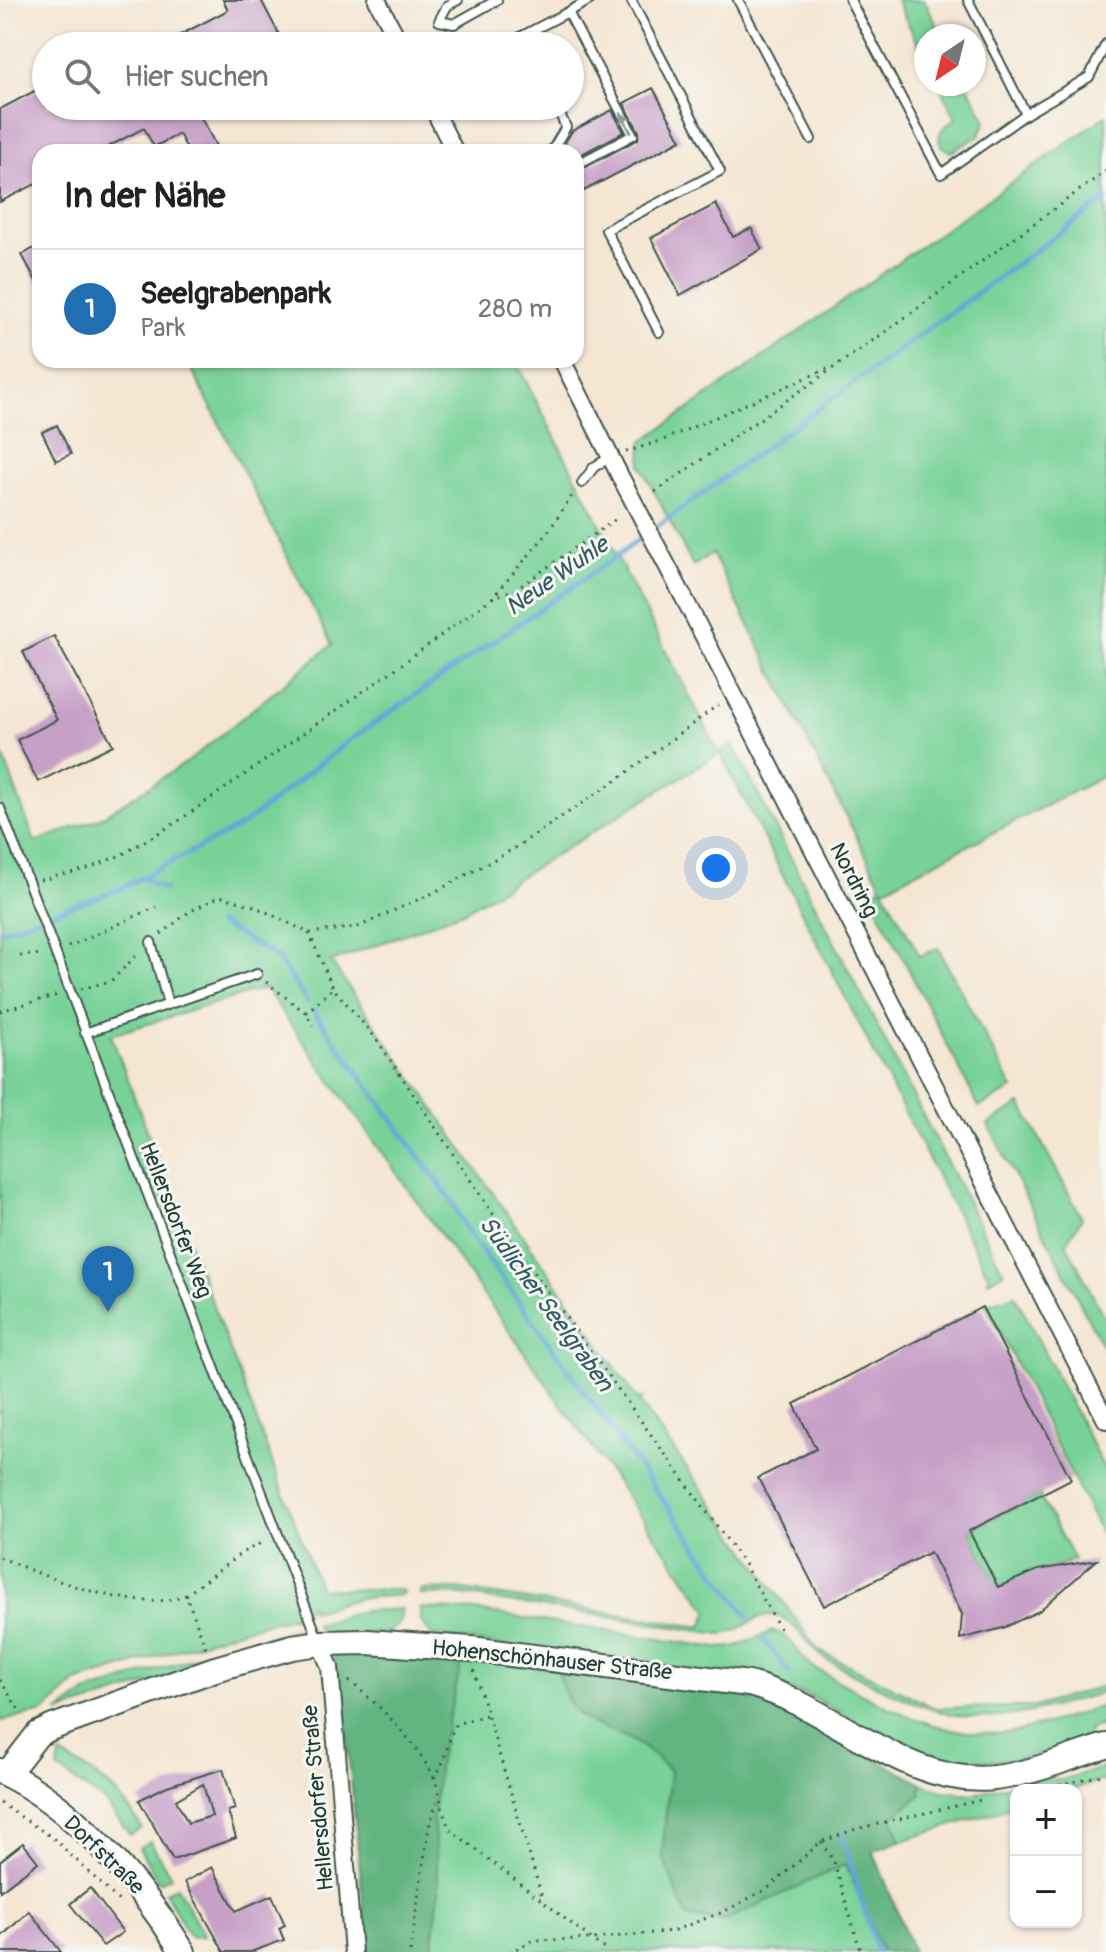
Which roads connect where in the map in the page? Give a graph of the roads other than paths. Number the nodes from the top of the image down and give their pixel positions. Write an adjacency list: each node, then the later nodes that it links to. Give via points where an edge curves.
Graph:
1 (377, 0): 10 (street)
2 (458, 0): 3 (lane, via 447,6 439,21 454,24)
3 (497, 0)
4 (590, 0): 9 (lane)
5 (631, 0): 22 (lane, via 720,171 606,230)
6 (738, 0): 18 (lane)
7 (850, 0): 15 (lane, via 941,174)
8 (968, 0): 15 (lane)
9 (568, 12): 11 (lane); 12 (lane, one-way to 9)
10 (394, 32)
11 (530, 32)
12 (579, 32)
13 (584, 42): 21 (lane, one-way to 13, via 633,135)
14 (1106, 44): 15 (lane, via 1089,77)
15 (1026, 114)
16 (439, 120): 19 (street)
17 (563, 120): 20 (lane, via 566,127)
18 (811, 139)
19 (451, 144)
20 (556, 144)
21 (584, 161)
22 (659, 332)
23 (566, 368): 24 (street, Nordring)
24 (611, 457): 25 (lane); 31 (street, Nordring, bridge)
25 (582, 483)
26 (0, 808): 30 (lane, Hellersdorfer Weg)
27 (151, 942): 29 (lane)
28 (257, 974): 29 (lane)
29 (168, 1004): 30 (lane)
30 (85, 1033): 32 (lane, Hellersdorfer Weg)
31 (1106, 1420)
32 (320, 1643): 33 (street, Hohenschönhauser Straße, via 471,1649 762,1687 908,1760 968,1778 1014,1774); 34 (street, Hohenschönhauser Straße, via 215,1669 53,1727 38,1734); 36 (street, Hellersdorfer Straße, via 330,1667)
33 (1106, 1746)
34 (4, 1772): 35 (street, Dorfstraße, via 95,1841 141,1889)
35 (183, 1952)
36 (353, 1952)

